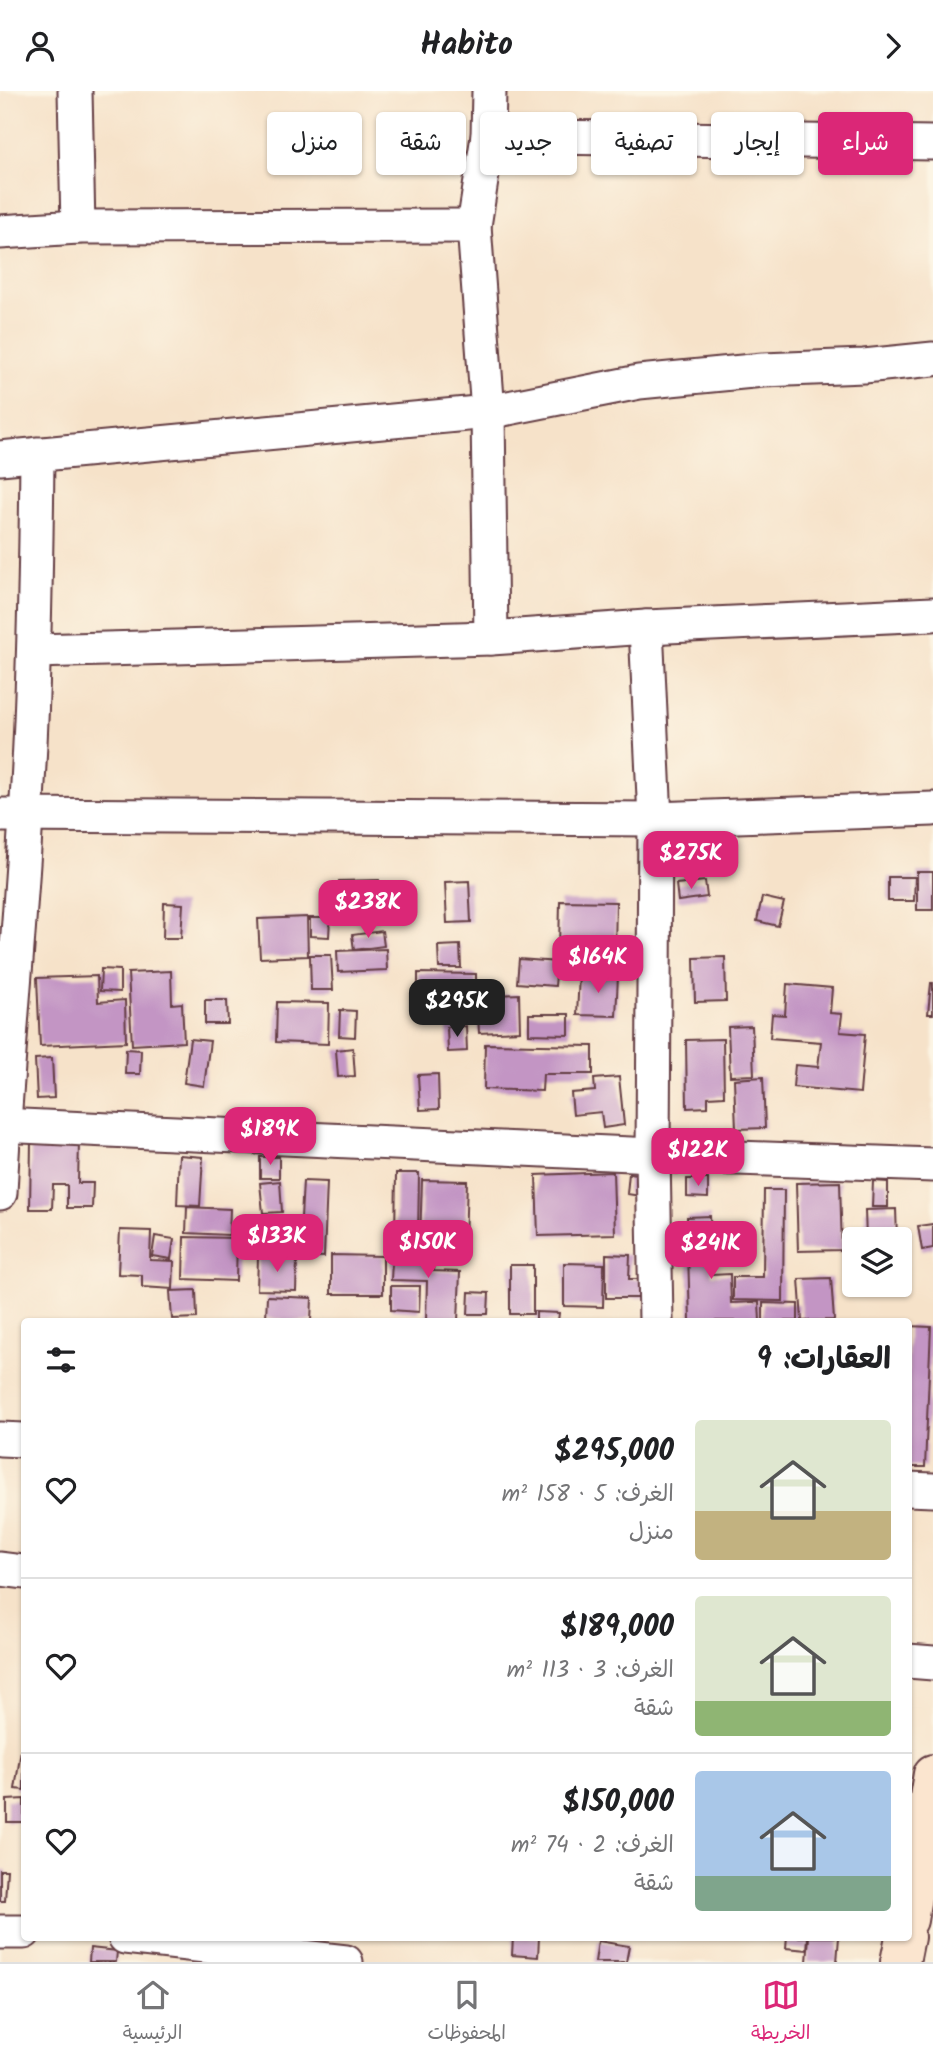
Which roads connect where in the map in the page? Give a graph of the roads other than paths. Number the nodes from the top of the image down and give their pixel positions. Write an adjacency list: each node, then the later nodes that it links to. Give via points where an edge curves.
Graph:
1 (75, 91): 8 (street)
2 (489, 91): 3 (street)
3 (489, 112)
4 (577, 137): 5 (street)
5 (933, 143)
6 (482, 175): 7 (street)
7 (474, 226): 8 (street); 11 (street)
8 (78, 227): 9 (street)
9 (0, 232)
10 (933, 359): 11 (street, via 639,382)
11 (488, 412): 12 (street); 16 (street)
12 (37, 454): 13 (street); 17 (street)
13 (0, 458)
14 (933, 614): 15 (street)
15 (646, 627): 16 (street); 20 (street)
16 (491, 638): 17 (street)
17 (35, 651): 19 (street)
18 (933, 809): 20 (street)
19 (13, 815): 20 (street); 21 (street)
20 (655, 819): 22 (street)
21 (2, 1125): 22 (street); 24 (street)
22 (653, 1156): 23 (street); 25 (street)
23 (933, 1165)
24 (0, 1193)
25 (656, 1318)
26 (0, 1439): 27 (street)
27 (21, 1440)
28 (912, 1489): 29 (street)
29 (933, 1490)
30 (0, 1569): 31 (street)
31 (21, 1572)
32 (912, 1661): 33 (street)
33 (933, 1663)
34 (933, 1775): 35 (street)
35 (912, 1897)
36 (0, 1932): 37 (street)
37 (21, 1932)
38 (165, 1941): 40 (street)
39 (904, 1941): 42 (street)
40 (264, 1951): 41 (street)
41 (346, 1962)
42 (900, 1962)

